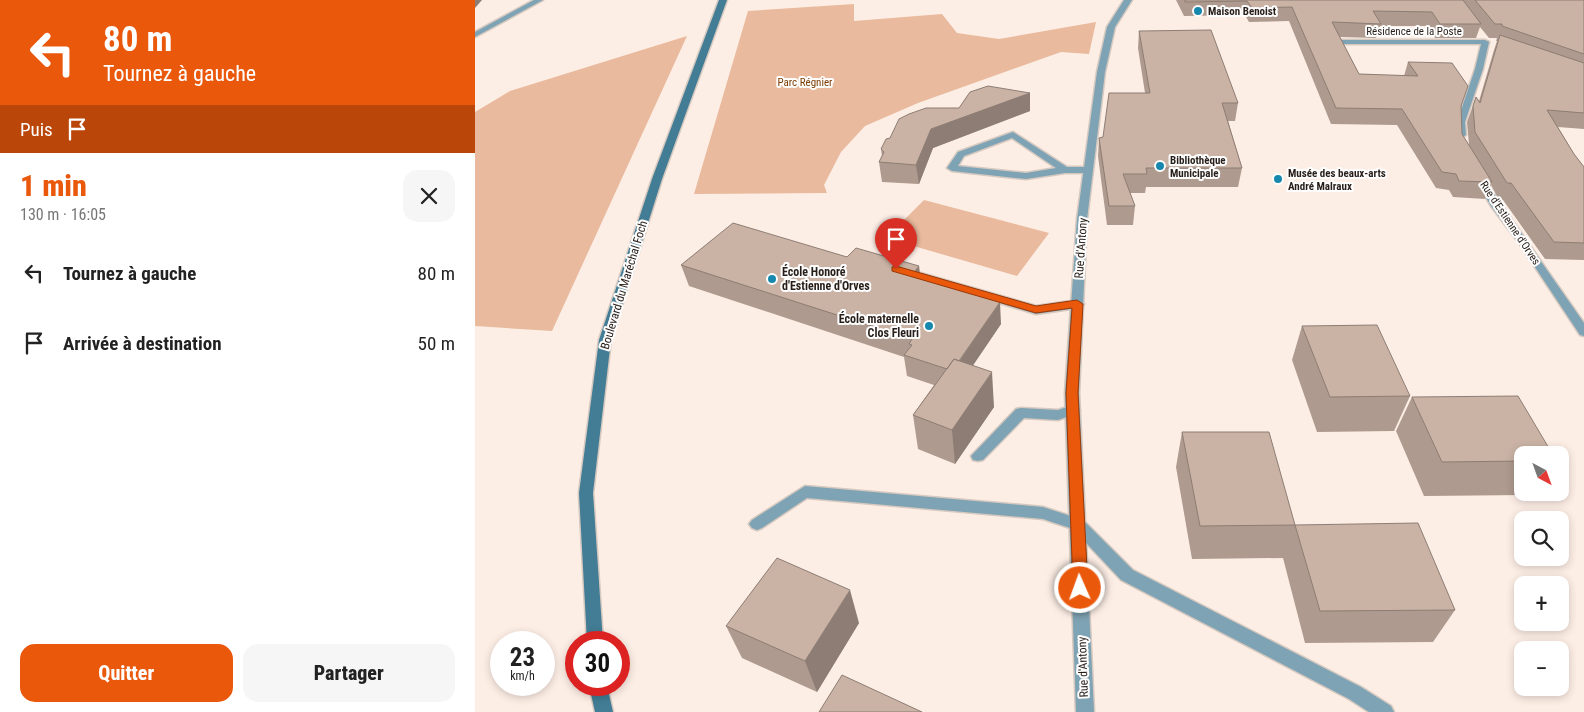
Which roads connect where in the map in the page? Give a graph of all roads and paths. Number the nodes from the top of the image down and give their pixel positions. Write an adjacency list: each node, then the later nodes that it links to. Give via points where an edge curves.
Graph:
1 (539, 0): 5 (street)
2 (723, 0): 19 (street, Boulevard du Maréchal Foch, via 657,179 605,340 586,492)
3 (1128, 0): 11 (street, Rue d'Antony, via 1111,27)
4 (475, 28): 5 (street)
5 (484, 30): 6 (street)
6 (475, 35)
7 (1342, 42): 8 (street, Résidence de la Poste, via 1486,40 1461,122)
8 (1462, 149)
9 (1472, 165): 14 (street, Rue d'Estienne d'Orves, via 1496,206)
10 (1065, 170): 10 (street, via 1013,135 961,154 952,168 1027,176); 11 (street)
11 (1087, 170): 13 (street, Rue d'Antony)
12 (887, 266): 13 (street, via 1036,310)
13 (1077, 304): 15 (street, Rue d'Antony)
14 (1584, 332)
15 (1073, 410): 16 (street, via 1057,415 1021,413); 18 (street, Rue d'Antony)
16 (978, 456)
17 (757, 524): 18 (street, via 805,492 1043,513)
18 (1078, 524): 22 (street, Rue d'Antony); 23 (street, via 1127,575 1355,693)
19 (594, 631)
20 (600, 696): 21 (street)
21 (604, 712)
22 (1085, 712)
23 (1385, 712)

